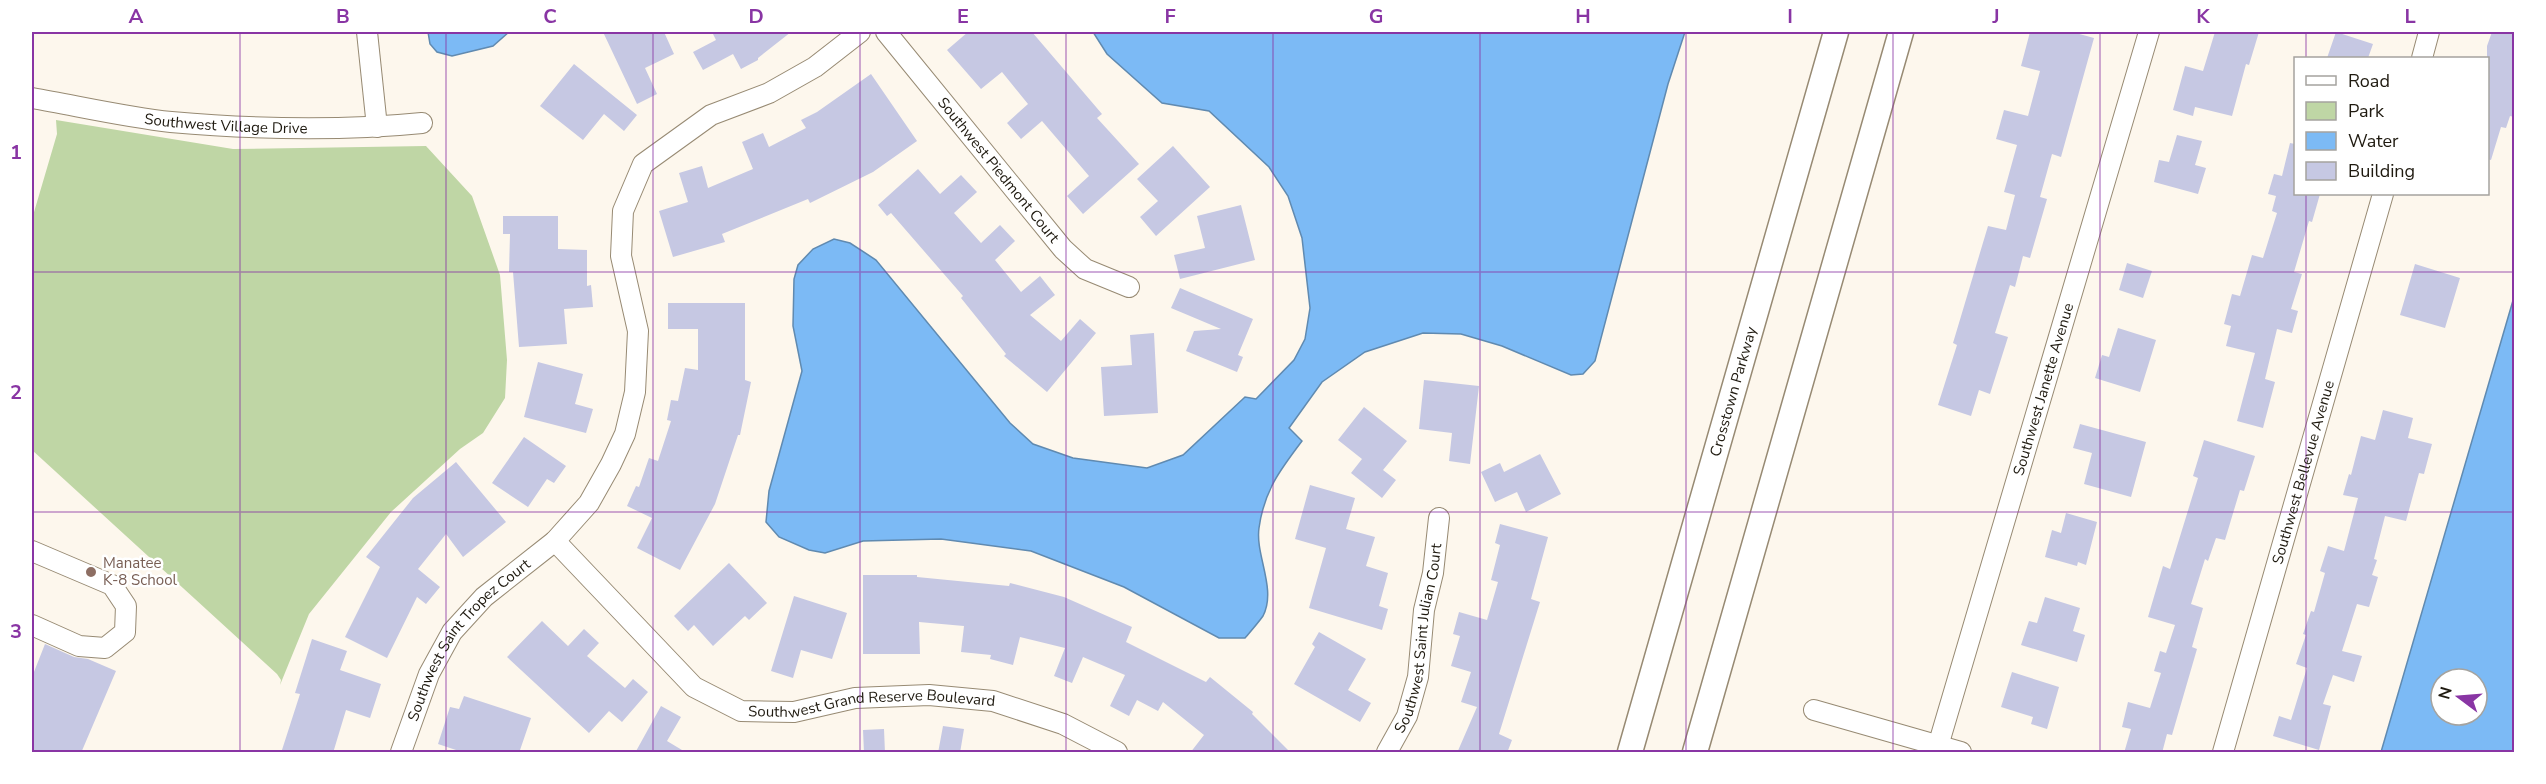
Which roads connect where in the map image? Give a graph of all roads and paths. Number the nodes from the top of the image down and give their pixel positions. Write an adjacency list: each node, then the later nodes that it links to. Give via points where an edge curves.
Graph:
1 (367, 32): 11 (street)
2 (860, 32): 15 (street, via 815,67 769,93 711,115 643,164 623,211 621,256 638,331 635,392 625,434 611,464 588,503)
3 (886, 32): 13 (street, Southwest Piedmont Court, via 1063,249 1085,269)
4 (1836, 32): 23 (main road, Crosstown Parkway)
5 (1901, 32): 24 (main road)
6 (2149, 32): 19 (street, Southwest Janette Avenue)
7 (2429, 32): 8 (street)
8 (2422, 57)
9 (32, 98): 11 (street, Southwest Village Drive, via 170,122)
10 (422, 123): 11 (street, Southwest Village Drive)
11 (377, 127)
12 (2383, 195): 26 (street, Southwest Bellevue Avenue)
13 (1129, 287)
14 (1439, 519): 22 (street, Southwest Saint Julian Court, via 1418,677 1407,716)
15 (555, 541): 20 (street, Southwest Saint Tropez Court, via 484,597 452,632 429,674); 21 (street, Southwest Grand Reserve Boulevard, via 694,687 741,711 794,712 866,698 929,695 993,701 1063,724)
16 (32, 551): 17 (street, via 112,585 126,606 126,632 105,648 79,646)
17 (32, 625)
18 (1814, 710): 19 (street)
19 (1938, 746): 25 (street)
20 (400, 753)
21 (1117, 753)
22 (1387, 753)
23 (1630, 753)
24 (1695, 753)
25 (1961, 753)
26 (2223, 753)

